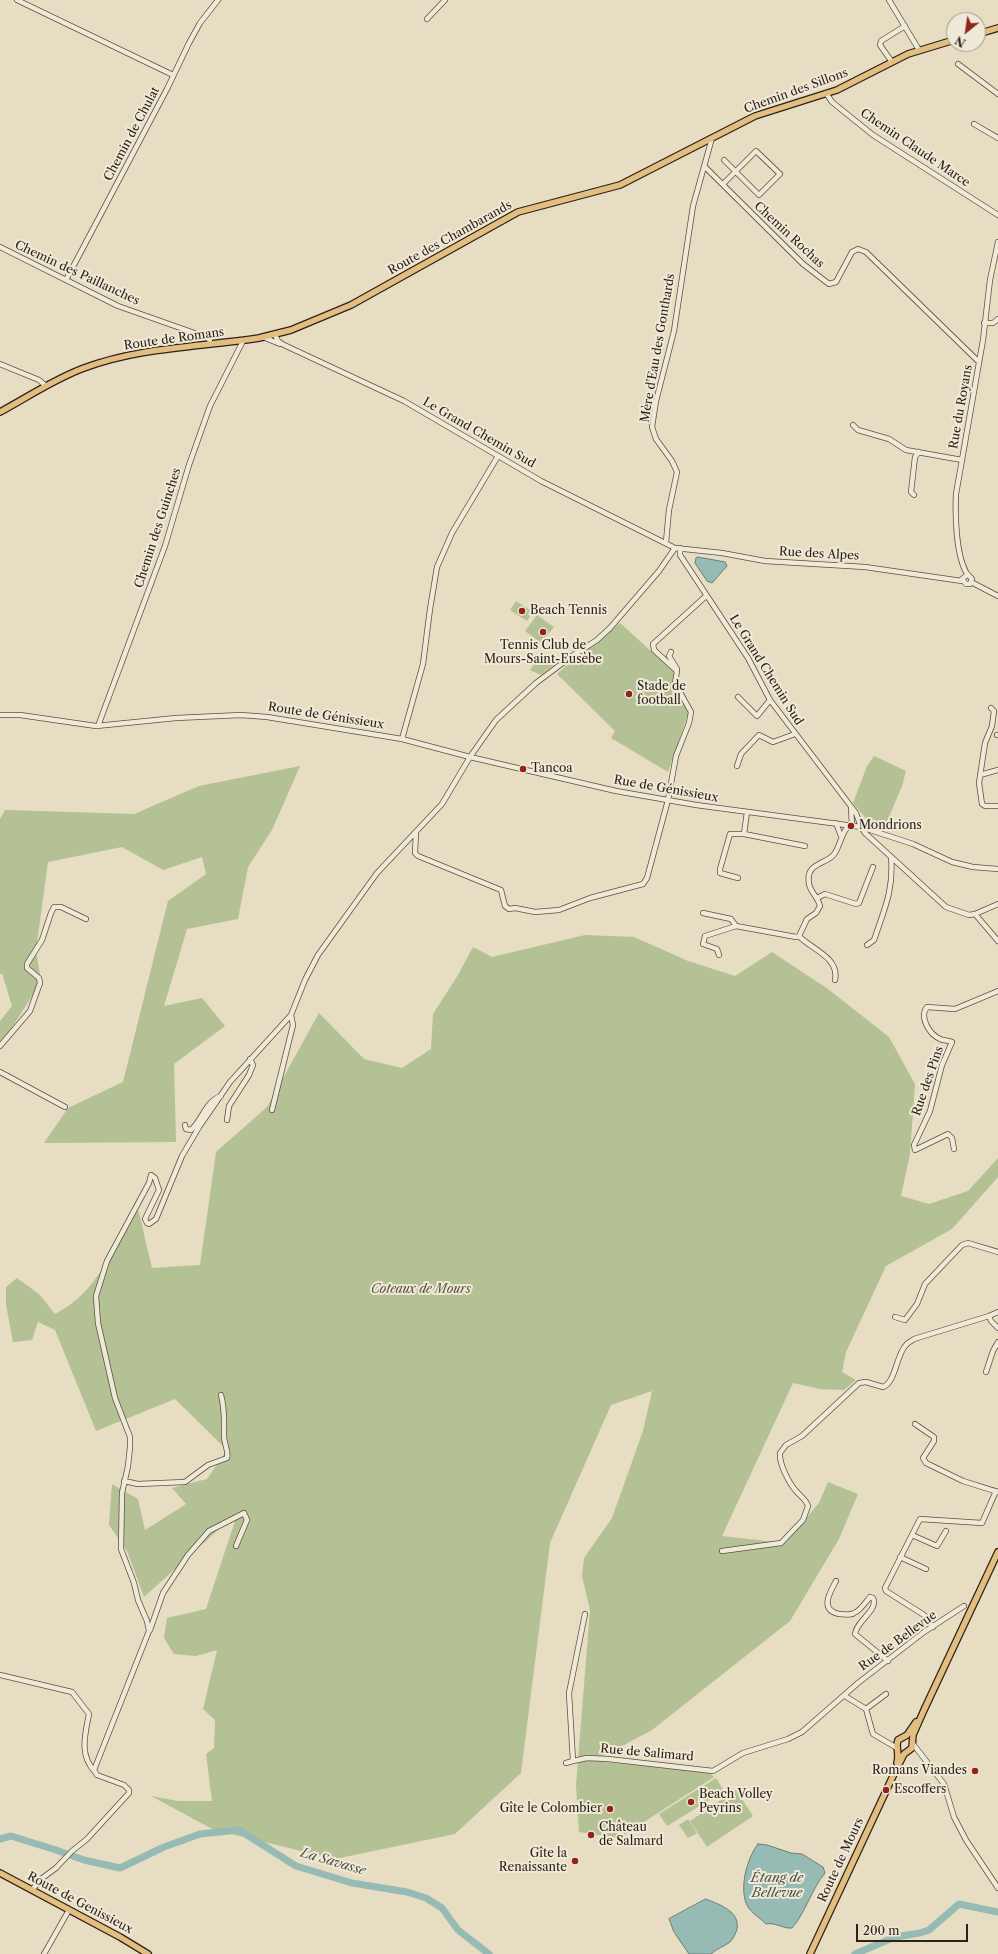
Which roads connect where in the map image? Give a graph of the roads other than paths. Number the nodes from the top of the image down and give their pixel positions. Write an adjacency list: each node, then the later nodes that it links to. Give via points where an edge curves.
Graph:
1 (17, 0): 13 (street)
2 (218, 0): 13 (street, Chemin de Chulat, via 200,23)
3 (445, 0): 5 (street)
4 (889, 0): 6 (street)
5 (427, 19)
6 (905, 26): 10 (street); 11 (street, via 881,41 880,45)
7 (998, 28): 8 (main road)
8 (986, 32)
9 (946, 42): 10 (main road, Chemin des Sillons)
10 (919, 50): 11 (main road, Chemin des Sillons)
11 (892, 62): 14 (main road, Chemin des Sillons, via 847,86)
12 (958, 64): 15 (street)
13 (173, 75): 26 (street, Chemin de Chulat)
14 (826, 93): 17 (main road, Chemin des Sillons, via 771,109); 23 (street, Chemin Claude Marce, via 832,102 873,135)
15 (998, 94)
16 (974, 124): 18 (street)
17 (712, 138): 20 (street, Mère d'Eau des Gonthards); 29 (main road, Route des Chambarands, via 620,185 518,212 351,305)
18 (998, 138)
19 (724, 160): 21 (street)
20 (704, 166): 22 (street, Chemin Rochas); 43 (street, Mère d'Eau des Gonthards, via 693,206 674,331 652,427 656,439 677,472)
21 (736, 171): 21 (street, via 756,151 780,174 759,195); 22 (street)
22 (723, 184): 34 (street, Chemin Rochas, via 803,264 829,284 836,282 852,252 858,249 866,252)
23 (998, 215)
24 (998, 242): 28 (street, Rue du Royans)
25 (0, 247): 26 (street, Chemin des Paillanches)
26 (66, 280): 32 (street, Chemin des Paillanches, via 118,306 203,336)
27 (998, 319): 28 (street, via 993,323)
28 (984, 324): 34 (street, Rue du Royans)
29 (275, 335): 30 (main road, Route des Chambarands); 33 (street, Le Grand Chemin Sud, via 278,342)
30 (263, 337): 31 (main road, Route des Chambarands); 33 (street)
31 (243, 341): 32 (main road, Route de Romans); 56 (street, Chemin des Guinches, via 210,406 165,546)
32 (211, 344): 36 (main road, Route de Romans, via 125,356 84,368)
33 (284, 345): 40 (street, Le Grand Chemin Sud, via 404,402)
34 (979, 362): 41 (street, Rue du Royans)
35 (0, 364): 36 (street, via 39,380)
36 (46, 386): 37 (main road, Route de Romans)
37 (0, 412)
38 (853, 425): 39 (street, via 858,430 889,439 906,450)
39 (919, 452): 41 (street); 42 (street, via 915,458 911,492)
40 (498, 456): 43 (street, Le Grand Chemin Sud, via 541,481); 58 (street, via 452,533 437,567 423,664)
41 (962, 460): 45 (street, Rue du Royans, via 955,516)
42 (914, 495)
43 (664, 542): 44 (street, Le Grand Chemin Sud)
44 (680, 548): 46 (street, Rue des Alpes, via 765,561 865,567); 48 (street, Le Grand Chemin Sud, via 684,562); 59 (street, via 610,628 536,683 489,728)
45 (967, 575): 46 (street); 47 (street, via 971,577)
46 (962, 581): 47 (street, via 966,584)
47 (971, 582): 49 (street)
48 (706, 596): 51 (street, via 653,644 654,650); 53 (street, Le Grand Chemin Sud, via 748,658)
49 (998, 596)
50 (671, 652): 51 (street, via 669,656)
51 (677, 671): 63 (street, via 675,683 691,712 676,756)
52 (738, 697): 53 (street, via 757,716)
53 (770, 700): 57 (street, Le Grand Chemin Sud)
54 (991, 708): 62 (street, via 994,711 992,726 986,740)
55 (0, 715): 56 (street, via 20,714)
56 (98, 726): 58 (street, Route de Génissieux, via 176,718 257,715)
57 (795, 734): 60 (street, via 773,742 759,734 741,754); 64 (street, Le Grand Chemin Sud)
58 (402, 739): 59 (street, Route de Génissieux)
59 (470, 757): 63 (street, Rue de Génissieux, via 616,791); 70 (street, via 442,804)
60 (737, 766)
61 (998, 770): 62 (street)
62 (980, 775): 65 (street, via 982,804)
63 (668, 800): 66 (street, Rue de Génissieux); 70 (street, via 647,878 642,884 590,898 559,910 535,912 507,908 504,906 501,890 418,856)
64 (850, 805): 68 (street); 69 (street, Le Grand Chemin Sud)
65 (998, 806)
66 (748, 812): 67 (street, Rue de Génissieux); 71 (street)
67 (836, 823): 68 (street, Rue de Génissieux); 72 (street)
68 (851, 826): 69 (street, Rue de Génissieux); 72 (street)
69 (861, 827): 74 (street); 76 (street, Rue de Génissieux, via 913,844 952,862)
70 (416, 832): 90 (street, via 377,873 322,948)
71 (744, 834): 73 (street); 77 (street, via 730,834 720,870 724,875)
72 (841, 836): 78 (street, via 835,854 816,864 810,874 810,887)
73 (805, 846)
74 (892, 857): 81 (street, via 946,907 969,915); 86 (street, via 891,889 874,940)
75 (873, 867): 78 (street, via 856,904 825,894)
76 (998, 869)
77 (738, 878)
78 (817, 898): 84 (street, via 819,909 807,919)
79 (998, 904): 81 (street)
80 (703, 913): 83 (street, via 731,919)
81 (975, 914): 85 (street)
82 (86, 919): 91 (street, via 61,907 54,907 42,940 27,964 27,968 40,978 30,1011)
83 (736, 926): 84 (street); 87 (street, via 705,936 703,944 717,949)
84 (799, 936): 88 (street, via 832,964)
85 (998, 940)
86 (867, 945)
87 (719, 955)
88 (835, 980)
89 (998, 991): 99 (street, Rue des Pins, via 956,1009 927,1007 924,1011 924,1018 933,1034 941,1040 952,1042 942,1065 930,1112 914,1146 915,1150 948,1134 952,1138)
90 (291, 1015): 92 (street); 96 (street, via 293,1025)
91 (0, 1046)
92 (250, 1059): 94 (street); 97 (street, via 253,1065 229,1106)
93 (0, 1072): 95 (street)
94 (221, 1096): 98 (street, via 212,1100 191,1130 186,1129); 109 (street, via 182,1156 156,1220 150,1224 146,1221 146,1216 159,1190 155,1178 150,1176 149,1183 107,1261 97,1290 98,1323 118,1406 130,1437 130,1455)
95 (66, 1107)
96 (272, 1110)
97 (227, 1120)
98 (185, 1125)
99 (954, 1149)
100 (998, 1252): 103 (street, via 968,1243 962,1245 925,1284 911,1314 905,1320)
101 (998, 1312): 102 (street)
102 (989, 1316): 104 (street); 114 (street, via 914,1339 902,1351 886,1386 858,1383 809,1430 786,1445 780,1453 782,1464 795,1490 808,1506 803,1520 781,1542)
103 (895, 1317)
104 (998, 1328)
105 (998, 1342): 106 (street)
106 (986, 1372)
107 (222, 1395): 109 (street, via 225,1406 224,1438 227,1458 208,1465 185,1482 138,1484)
108 (915, 1424): 110 (street, via 934,1437 923,1458 926,1463 963,1481)
109 (124, 1481): 122 (street, via 121,1499 121,1549)
110 (997, 1491): 112 (street, via 982,1523 920,1519)
111 (946, 1531): 112 (street, via 937,1546)
112 (912, 1535): 116 (street)
113 (236, 1546): 122 (street, via 247,1520 244,1513 209,1531 188,1555 163,1594)
114 (722, 1551)
115 (998, 1552): 128 (main road, Route de Mours)
116 (900, 1557): 117 (street); 121 (street, via 885,1588 886,1592 924,1615)
117 (926, 1569)
118 (836, 1581): 123 (street, via 826,1604 834,1613 855,1613 870,1597 875,1601 874,1607 859,1623 855,1634)
119 (964, 1606): 121 (street, Rue de Bellevue)
120 (585, 1614): 136 (street, via 569,1693)
121 (932, 1627): 123 (street, Rue de Bellevue)
122 (149, 1631): 138 (street)
123 (888, 1661): 126 (street, Rue de Bellevue)
124 (0, 1675): 138 (street, via 72,1692 89,1714 83,1743 88,1765)
125 (886, 1694): 127 (street)
126 (845, 1696): 127 (street); 136 (street, Rue de Salimard, via 795,1736 743,1753 713,1771 608,1759 588,1758)
127 (866, 1709): 131 (street, via 872,1733)
128 (924, 1710): 129 (main road, Route de Mours); 132 (main road, Route de Mours)
129 (905, 1736): 130 (main road, Route de Mours); 132 (main road)
130 (898, 1740): 131 (street); 133 (main road, Route de Mours)
131 (888, 1742): 133 (street)
132 (912, 1742): 134 (main road, Route de Mours); 135 (street)
133 (898, 1749): 134 (main road); 139 (main road, Route de Mours)
134 (908, 1752): 135 (street); 139 (main road, Route de Mours)
135 (921, 1754): 141 (street, via 944,1784 954,1817)
136 (573, 1761): 137 (street, Rue de Salimard)
137 (566, 1763)
138 (95, 1772): 142 (street, via 124,1785 129,1790 128,1793 87,1839)
139 (893, 1776): 144 (main road, Route de Mours)
140 (0, 1873): 142 (main road, Route de Genissieux)
141 (998, 1888)
142 (32, 1890): 143 (main road, Route de Genissieux)
143 (70, 1910): 145 (street); 146 (main road, Route de Genissieux)
144 (810, 1953)
145 (44, 1954)
146 (148, 1954)

